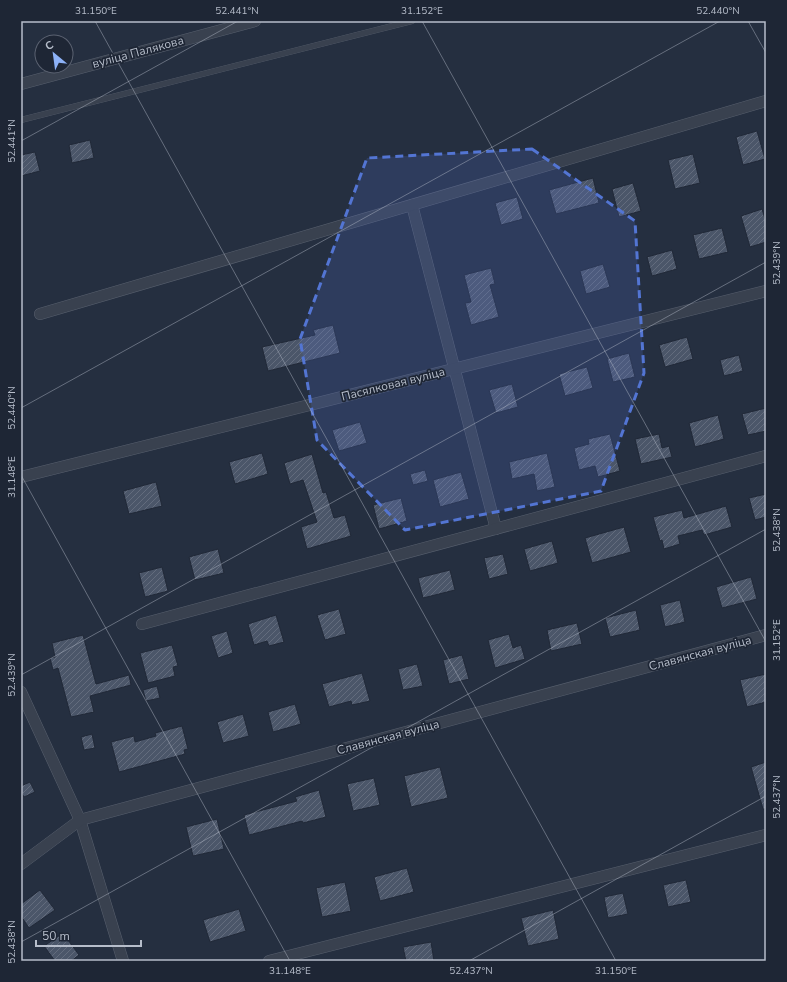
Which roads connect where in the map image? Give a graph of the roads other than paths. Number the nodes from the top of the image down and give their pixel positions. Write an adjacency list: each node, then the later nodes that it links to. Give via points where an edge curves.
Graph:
1 (255, 21): 3 (street, вуліца Палякова)
2 (412, 21): 5 (lane)
3 (21, 84)
4 (766, 101): 6 (street)
5 (21, 120)
6 (412, 205): 8 (street); 9 (street)
7 (766, 291): 9 (street, Пасялковая вуліца)
8 (40, 314)
9 (454, 369): 11 (street, Пасялковая вуліца); 12 (street)
10 (766, 456): 12 (street)
11 (21, 477)
12 (496, 529): 13 (street)
13 (142, 624)
14 (766, 635): 16 (street, Славянская вуліца)
15 (21, 692): 16 (street)
16 (80, 820): 18 (street, Славянская вуліца); 19 (street)
17 (766, 835): 20 (street)
18 (21, 864)
19 (123, 961)
20 (269, 961)

